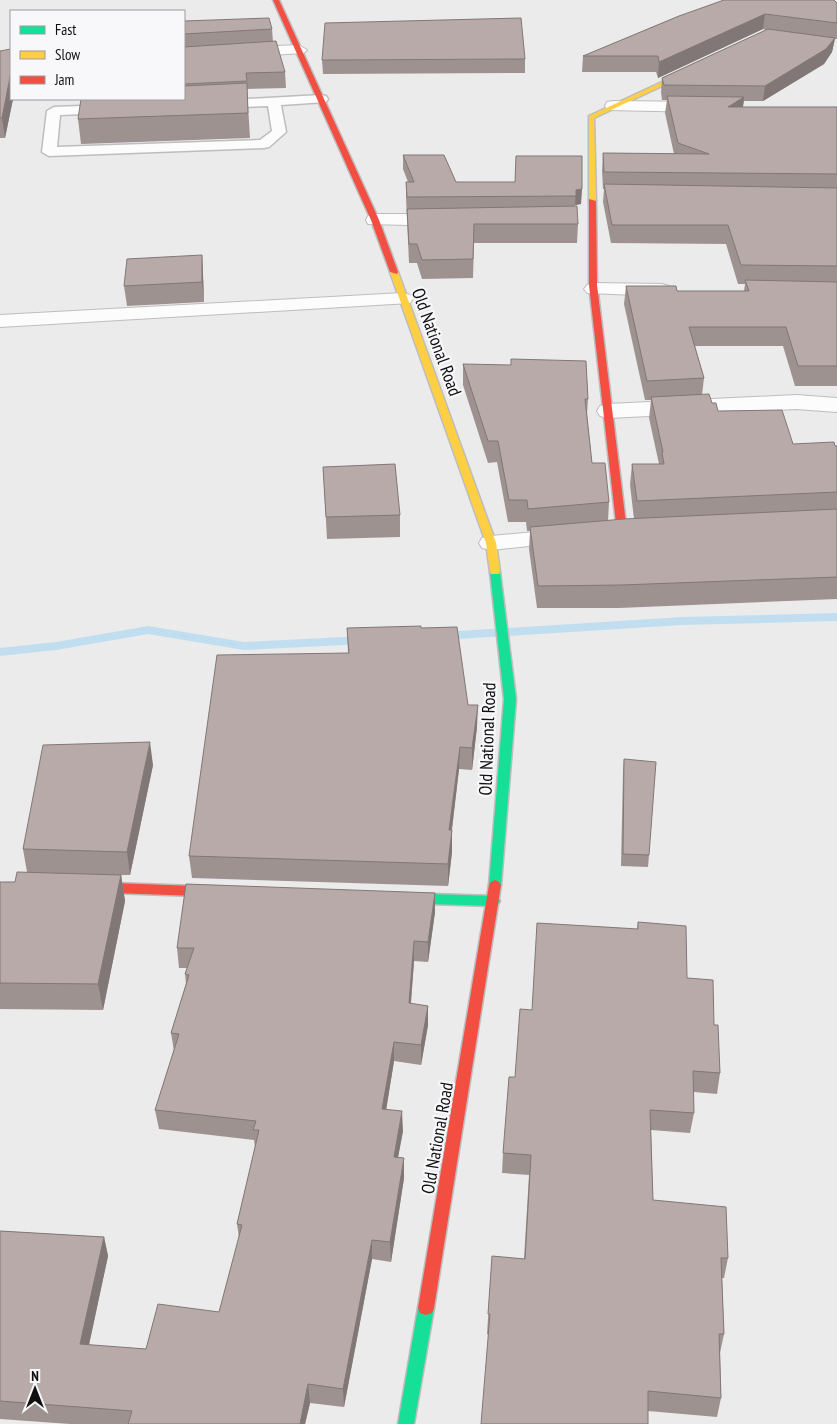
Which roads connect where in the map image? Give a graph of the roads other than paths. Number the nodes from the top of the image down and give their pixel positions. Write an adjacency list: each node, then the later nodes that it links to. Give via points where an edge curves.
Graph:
1 (276, 0): 2 (main road, Old National Road)
2 (299, 50): 3 (street); 5 (main road, Old National Road)
3 (185, 55)
4 (701, 66): 8 (main road)
5 (320, 100): 6 (lane); 15 (main road, Old National Road)
6 (274, 101): 7 (lane); 10 (lane, via 279,132 264,144 49,152 54,111)
7 (207, 104)
8 (614, 106): 9 (street); 11 (main road, via 591,117)
9 (720, 107)
10 (121, 108)
11 (592, 196): 12 (street); 14 (main road)
12 (612, 196)
13 (572, 219): 14 (street)
14 (592, 219): 17 (main road)
15 (375, 220): 16 (street); 19 (main road, Old National Road)
16 (464, 220)
17 (594, 290): 18 (street); 22 (main road)
18 (681, 291)
19 (403, 299): 20 (street); 24 (main road, Old National Road)
20 (0, 321)
21 (837, 405): 22 (street, via 796,402)
22 (608, 411): 23 (main road)
23 (613, 533): 24 (street)
24 (491, 543): 28 (main road, Old National Road, via 510,698)
25 (69, 887): 26 (main road)
26 (237, 892)
27 (386, 898): 28 (main road)
28 (494, 901): 29 (main road, Old National Road)
29 (406, 1424)

